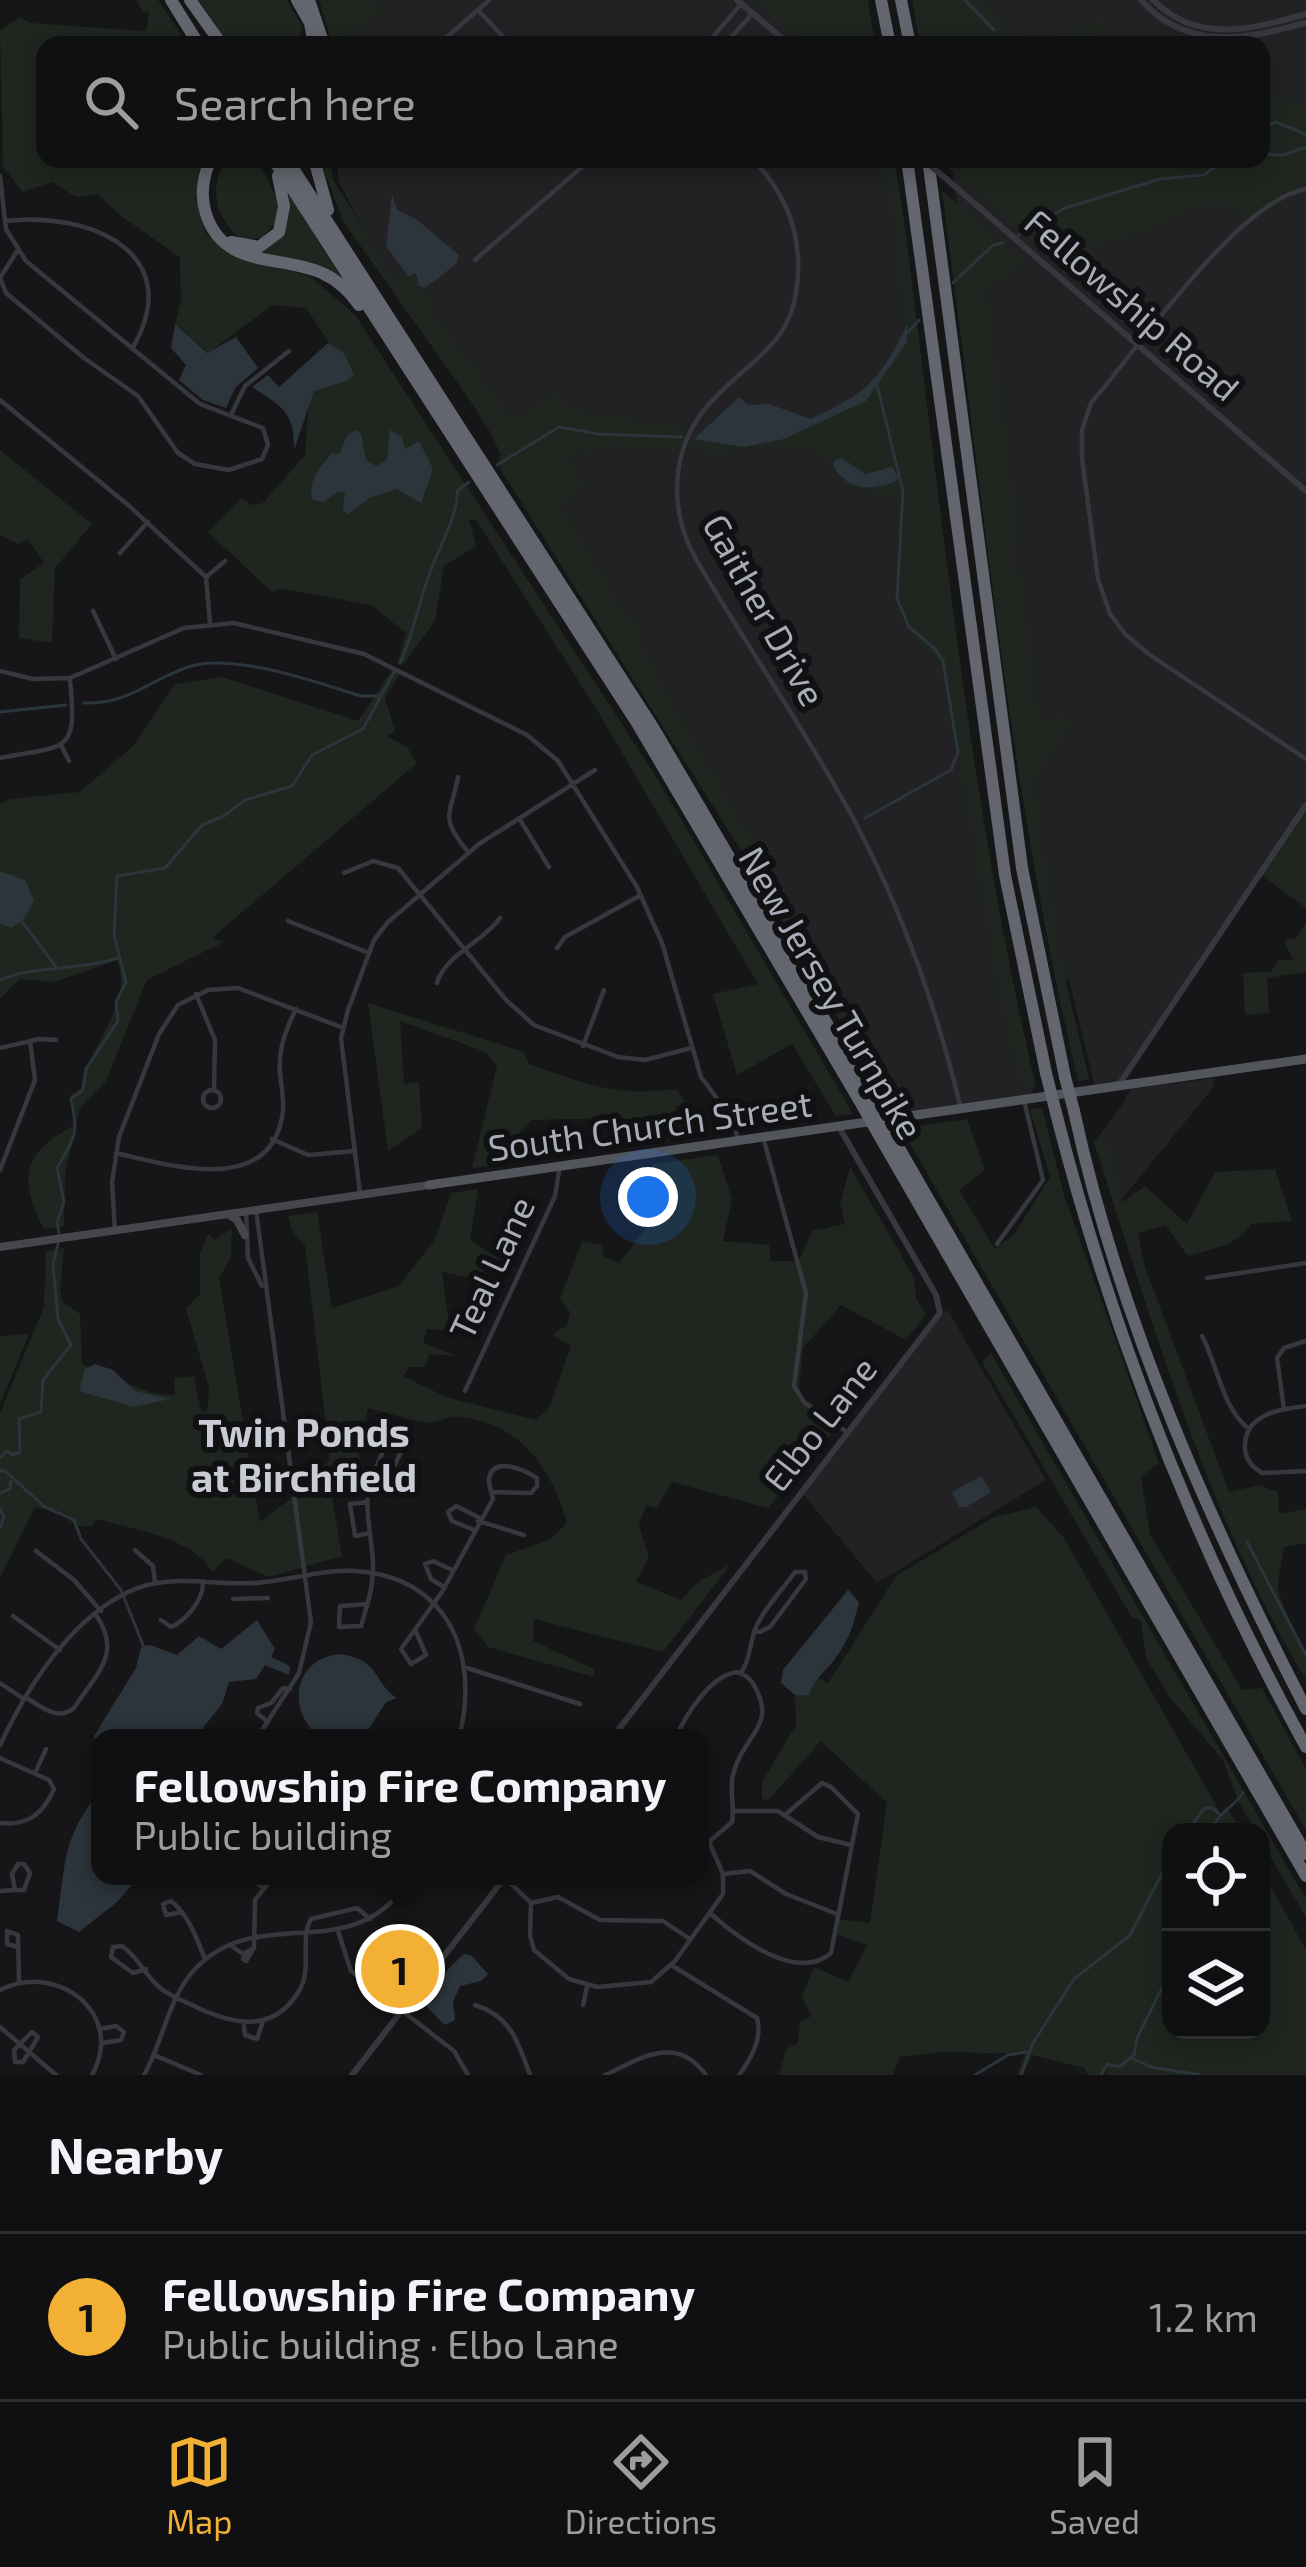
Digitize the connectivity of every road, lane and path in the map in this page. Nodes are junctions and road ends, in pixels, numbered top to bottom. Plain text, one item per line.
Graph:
1 (170, 0) edge
2 (187, 0) edge
3 (489, 0) edge
4 (881, 0) edge
5 (901, 0) edge
6 (1142, 0) edge
7 (1153, 0) edge
8 (739, 2) edge
9 (305, 3) edge
10 (478, 10) junction
11 (753, 13) junction
12 (1306, 18) edge
13 (194, 36) edge
14 (212, 36) edge
15 (314, 36) edge
16 (448, 36) edge
17 (503, 36) edge
18 (713, 36) edge
19 (732, 36) edge
20 (780, 36) edge
21 (888, 36) edge
22 (908, 36) edge
23 (1197, 36) edge
24 (1249, 36) edge
25 (209, 168) edge
26 (212, 168) edge
27 (274, 168) edge
28 (277, 168) edge
29 (293, 168) edge
30 (316, 168) edge
31 (581, 168) edge
32 (759, 168) edge
33 (908, 168) edge
34 (926, 168) edge
35 (934, 168) edge
36 (0, 176) edge
37 (1306, 189) edge
38 (5, 221) junction
39 (17, 251) junction
40 (476, 260) dead end
41 (1139, 347) junction
42 (132, 349) junction
43 (290, 351) dead end
44 (438, 390) junction
45 (0, 400) edge
46 (231, 415) junction
47 (447, 431) junction
48 (1306, 491) edge
49 (148, 522) junction
50 (120, 553) dead end
51 (225, 561) dead end
52 (206, 577) junction
53 (93, 611) dead end
54 (210, 623) junction
55 (116, 659) junction
56 (0, 671) edge
57 (70, 678) junction
58 (61, 746) junction
59 (0, 758) edge
60 (1306, 759) edge
61 (70, 761) dead end
62 (595, 770) dead end
63 (458, 777) dead end
64 (573, 784) junction
65 (1306, 805) edge
66 (519, 818) junction
67 (469, 853) junction
68 (549, 867) dead end
69 (344, 873) dead end
70 (421, 894) junction
71 (641, 895) junction
72 (500, 918) dead end
73 (288, 921) dead end
74 (557, 948) dead end
75 (466, 950) junction
76 (369, 953) junction
77 (437, 982) dead end
78 (604, 990) dead end
79 (196, 994) junction
80 (296, 1009) junction
81 (343, 1027) junction
82 (56, 1040) dead end
83 (30, 1041) junction
84 (583, 1046) junction
85 (0, 1048) edge
86 (691, 1048) junction
87 (1306, 1059) edge
88 (1118, 1086) junction
89 (214, 1090) dead end
90 (1024, 1100) junction
91 (961, 1109) junction
92 (839, 1127) junction
93 (886, 1136) junction
94 (764, 1137) junction
95 (272, 1139) junction
96 (739, 1141) junction
97 (355, 1151) junction
98 (116, 1153) junction
99 (560, 1166) junction
100 (0, 1170) edge
101 (429, 1185) joint
102 (360, 1195) junction
103 (251, 1211) junction
104 (226, 1214) junction
105 (115, 1231) junction
106 (245, 1235) junction
107 (997, 1244) dead end
108 (0, 1246) edge
109 (1306, 1263) edge
110 (1207, 1278) dead end
111 (265, 1291) junction
112 (1202, 1336) dead end
113 (1306, 1341) edge
114 (465, 1391) dead end
115 (1306, 1406) edge
116 (1284, 1409) junction
117 (1249, 1429) junction
118 (847, 1432) junction
119 (375, 1470) junction
120 (1306, 1472) edge
121 (494, 1492) junction
122 (367, 1502) junction
123 (479, 1520) junction
124 (474, 1530) junction
125 (370, 1533) junction
126 (524, 1535) dead end
127 (135, 1550) dead end
128 (36, 1551) dead end
129 (452, 1570) junction
130 (373, 1574) junction
131 (307, 1576) junction
132 (202, 1581) junction
133 (155, 1582) junction
134 (243, 1583) junction
135 (444, 1587) junction
136 (243, 1598) junction
137 (268, 1598) dead end
138 (233, 1599) dead end
139 (367, 1604) junction
140 (433, 1605) junction
141 (98, 1613) junction
142 (13, 1616) dead end
143 (161, 1620) dead end
144 (754, 1631) junction
145 (416, 1632) junction
146 (60, 1650) junction
147 (466, 1668) junction
148 (741, 1673) junction
149 (0, 1683) edge
150 (290, 1690) junction
151 (25, 1698) junction
152 (580, 1704) dead end
153 (1306, 1709) edge
154 (268, 1722) junction
155 (263, 1729) edge
156 (461, 1729) edge
157 (619, 1729) edge
158 (682, 1729) edge
159 (0, 1745) edge
160 (1306, 1747) edge
161 (46, 1749) dead end
162 (0, 1758) edge
163 (34, 1773) junction
164 (734, 1811) junction
165 (785, 1815) junction
166 (0, 1823) edge
167 (710, 1840) joint
168 (853, 1845) junction
169 (1306, 1854) edge
170 (723, 1874) junction
171 (1306, 1876) edge
172 (259, 1885) edge
173 (405, 1885) edge
174 (499, 1885) edge
175 (513, 1885) edge
176 (262, 1887) joint
177 (15, 1890) dead end
178 (0, 1891) edge
179 (531, 1904) junction
180 (182, 1912) dead end
181 (711, 1914) junction
182 (839, 1914) junction
183 (370, 1918) junction
184 (338, 1930) junction
185 (305, 1934) junction
186 (254, 1937) junction
187 (691, 1940) junction
188 (229, 1945) junction
189 (19, 1947) dead end
190 (206, 1959) junction
191 (671, 1965) junction
192 (146, 1969) junction
193 (19, 1981) junction
194 (587, 1987) junction
195 (0, 1990) edge
196 (176, 1997) junction
197 (476, 2005) dead end
198 (583, 2005) dead end
199 (401, 2011) junction
200 (263, 2021) junction
201 (243, 2024) junction
202 (0, 2027) edge
203 (100, 2029) junction
204 (19, 2042) junction
205 (102, 2043) junction
206 (32, 2052) junction
207 (154, 2055) junction
208 (56, 2075) edge
209 (92, 2075) edge
210 (144, 2075) edge
211 (201, 2075) edge
212 (352, 2075) edge
213 (468, 2075) edge
214 (530, 2075) edge
215 (605, 2075) edge
216 (706, 2075) edge
217 (739, 2075) edge

1 - 13 highway
2 - 14 highway
3 - 10 street
4 - 21 highway
5 - 22 highway
6 - 23 street
7 - 12 street
8 - 11 street
8 - 18 street
9 - 15 highway
10 - 16 street
10 - 17 street
11 - 19 street
11 - 20 street
12 - 24 street
25 - 47 highway
26 - 27 highway
28 - 47 highway, New Jersey Turnpike
29 - 44 highway, New Jersey Turnpike
30 - 44 highway
31 - 40 street
32 - 91 street, Gaither Drive
33 - 160 highway, bridge
34 - 153 highway, bridge
35 - 41 street, Fellowship Road, bridge
36 - 38 street
37 - 41 street
38 - 39 street
38 - 42 street
39 - 42 street
39 - 46 street
41 - 48 street, Fellowship Road
41 - 60 street
42 - 46 street
43 - 46 street
44 - 93 highway, New Jersey Turnpike, bridge
45 - 49 street
47 - 93 highway, New Jersey Turnpike, bridge
49 - 50 street
49 - 52 street
51 - 52 street
52 - 54 street
53 - 55 street
54 - 55 street
54 - 64 street
55 - 57 street
56 - 57 street
57 - 58 street
58 - 59 street
58 - 61 street
62 - 64 street
63 - 67 street
64 - 66 street
64 - 71 street
65 - 88 street
66 - 67 street
66 - 68 street
67 - 70 street
69 - 70 street
70 - 75 street
70 - 76 street
71 - 74 street
71 - 86 street
72 - 75 street
73 - 76 street
75 - 77 street
75 - 84 street
76 - 81 street
78 - 84 street
79 - 80 street
79 - 89 street
79 - 98 street
80 - 81 street
80 - 95 street
81 - 97 street
82 - 83 street
83 - 85 street
83 - 100 street
84 - 86 street
86 - 96 street
87 - 88 main road, South Church Street
88 - 90 main road, South Church Street
90 - 91 main road, South Church Street
90 - 107 street
91 - 92 main road, South Church Street
92 - 94 main road, South Church Street
92 - 118 street, Elbo Lane
93 - 169 highway, New Jersey Turnpike
93 - 171 highway, New Jersey Turnpike
94 - 96 main road, South Church Street
94 - 118 street
95 - 97 street
95 - 98 street
96 - 99 main road, South Church Street
97 - 102 street
98 - 105 street
99 - 101 main road, South Church Street
99 - 114 street, Teal Lane
101 - 102 main road
102 - 103 main road
103 - 104 main road
103 - 106 street
103 - 111 street
104 - 105 main road
104 - 106 main road
105 - 108 main road
106 - 111 street
109 - 110 street
111 - 131 street
112 - 117 street
113 - 116 street
115 - 116 street
116 - 117 street
117 - 120 street
118 - 157 street, Elbo Lane
119 - 119 street
119 - 122 street
121 - 121 street
121 - 123 street
122 - 125 street
122 - 125 street
123 - 124 street
123 - 124 street
123 - 126 street
124 - 129 street
125 - 130 street
127 - 133 street
128 - 141 street
129 - 135 street
129 - 135 street
130 - 131 street
130 - 139 street
130 - 140 street
131 - 134 street
131 - 150 street
132 - 133 street
132 - 134 street
132 - 143 street
133 - 141 street
134 - 136 street
135 - 140 street
136 - 137 street
136 - 138 street
139 - 139 street
140 - 145 street
140 - 147 street
141 - 146 street
141 - 151 street
142 - 146 street
144 - 144 street
144 - 148 street
145 - 145 street
146 - 151 street
147 - 152 street
147 - 156 street
148 - 158 street
148 - 164 street
149 - 151 street
150 - 154 street
150 - 154 street
151 - 159 street
154 - 155 street
161 - 163 street
162 - 163 street
163 - 166 street
164 - 165 street
164 - 167 street
165 - 168 street
165 - 168 street
167 - 170 street
168 - 182 street
170 - 181 street
170 - 182 street
172 - 176 street
173 - 183 street
174 - 199 street
175 - 179 street
176 - 186 street
177 - 178 street
179 - 187 street
179 - 194 street
180 - 190 street
181 - 182 street
181 - 187 street
183 - 184 street
183 - 185 street
184 - 185 street
184 - 199 street
185 - 186 street
185 - 200 street
186 - 188 street
186 - 188 street
187 - 191 street
188 - 190 street
189 - 193 street
190 - 196 street
191 - 194 street
191 - 217 street
192 - 192 street
192 - 196 street
193 - 195 street
193 - 203 street
194 - 198 street
196 - 201 street
196 - 207 street
197 - 214 street
199 - 212 street
199 - 213 street
200 - 201 street
200 - 201 street
202 - 204 street
203 - 205 street
203 - 205 street
204 - 206 street
204 - 206 street
204 - 206 street
205 - 209 street
206 - 208 street
207 - 210 street
207 - 211 street
215 - 216 street

